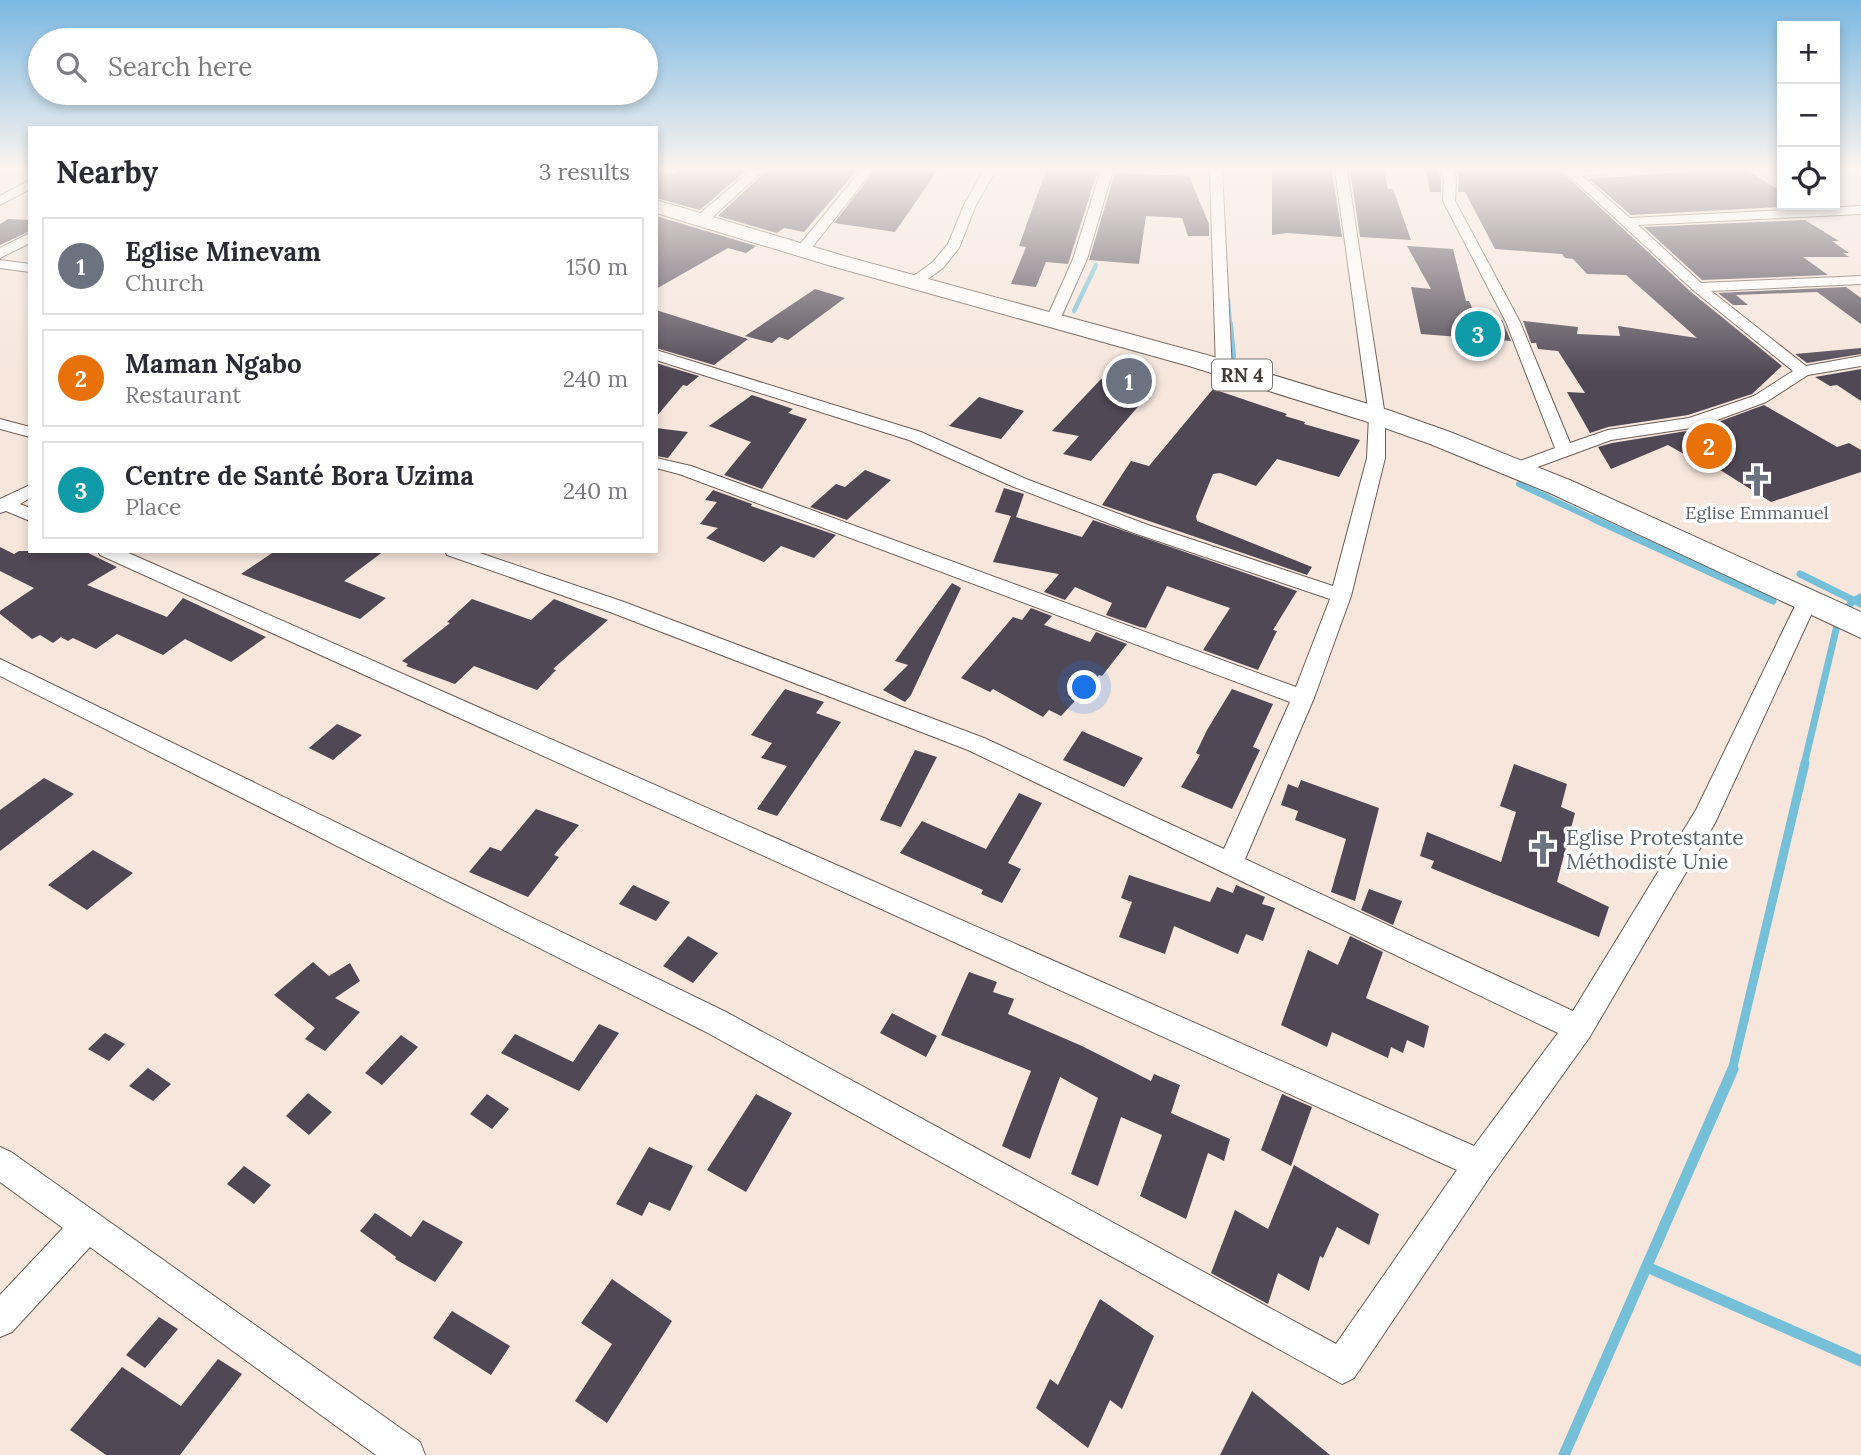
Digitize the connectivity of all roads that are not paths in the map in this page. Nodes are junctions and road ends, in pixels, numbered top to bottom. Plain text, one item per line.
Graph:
1 (28, 238) edge
2 (759, 238) edge
3 (813, 238) edge
4 (957, 238) edge
5 (1086, 238) edge
6 (1219, 238) edge
7 (1352, 238) edge
8 (1469, 238) edge
9 (1645, 238) edge
10 (802, 251) junction
11 (0, 254) edge
12 (0, 264) edge
13 (28, 268) edge
14 (1861, 280) edge
15 (913, 283) junction
16 (1698, 287) junction
17 (1052, 322) junction
18 (658, 356) edge
19 (1861, 361) edge
20 (1224, 370) junction
21 (1803, 371) junction
22 (1377, 416) junction
23 (0, 424) edge
24 (28, 431) edge
25 (1565, 451) junction
26 (658, 463) edge
27 (1518, 468) junction
28 (28, 491) edge
29 (3, 505) edge
30 (28, 514) edge
31 (111, 553) edge
32 (460, 553) edge
33 (1341, 596) junction
34 (1807, 601) junction
35 (1861, 626) edge
36 (0, 667) edge
37 (1303, 698) junction
38 (1230, 862) junction
39 (1579, 1028) junction
40 (0, 1163) edge
41 (1480, 1164) junction
42 (86, 1227) junction
43 (0, 1320) edge
44 (407, 1455) edge

1 - 11 street
2 - 10 main road, RN 4
3 - 10 street
4 - 15 street
5 - 17 street
6 - 20 street
7 - 22 street
8 - 25 street
9 - 16 street
10 - 15 main road, RN 4
12 - 13 street
14 - 16 street
15 - 17 main road, RN 4
16 - 21 street
17 - 20 main road, RN 4
18 - 33 street
19 - 21 street
20 - 22 main road, RN 4
21 - 25 street
22 - 27 main road, RN 4
22 - 33 street
23 - 24 street
25 - 27 street
26 - 37 street
27 - 34 main road, RN 4
28 - 29 street
29 - 30 street
31 - 41 street
32 - 38 street
33 - 37 street
34 - 35 main road, RN 4
34 - 39 street
36 - 41 street
37 - 38 street
38 - 39 street
39 - 41 street
40 - 42 street
42 - 43 street
42 - 44 street

